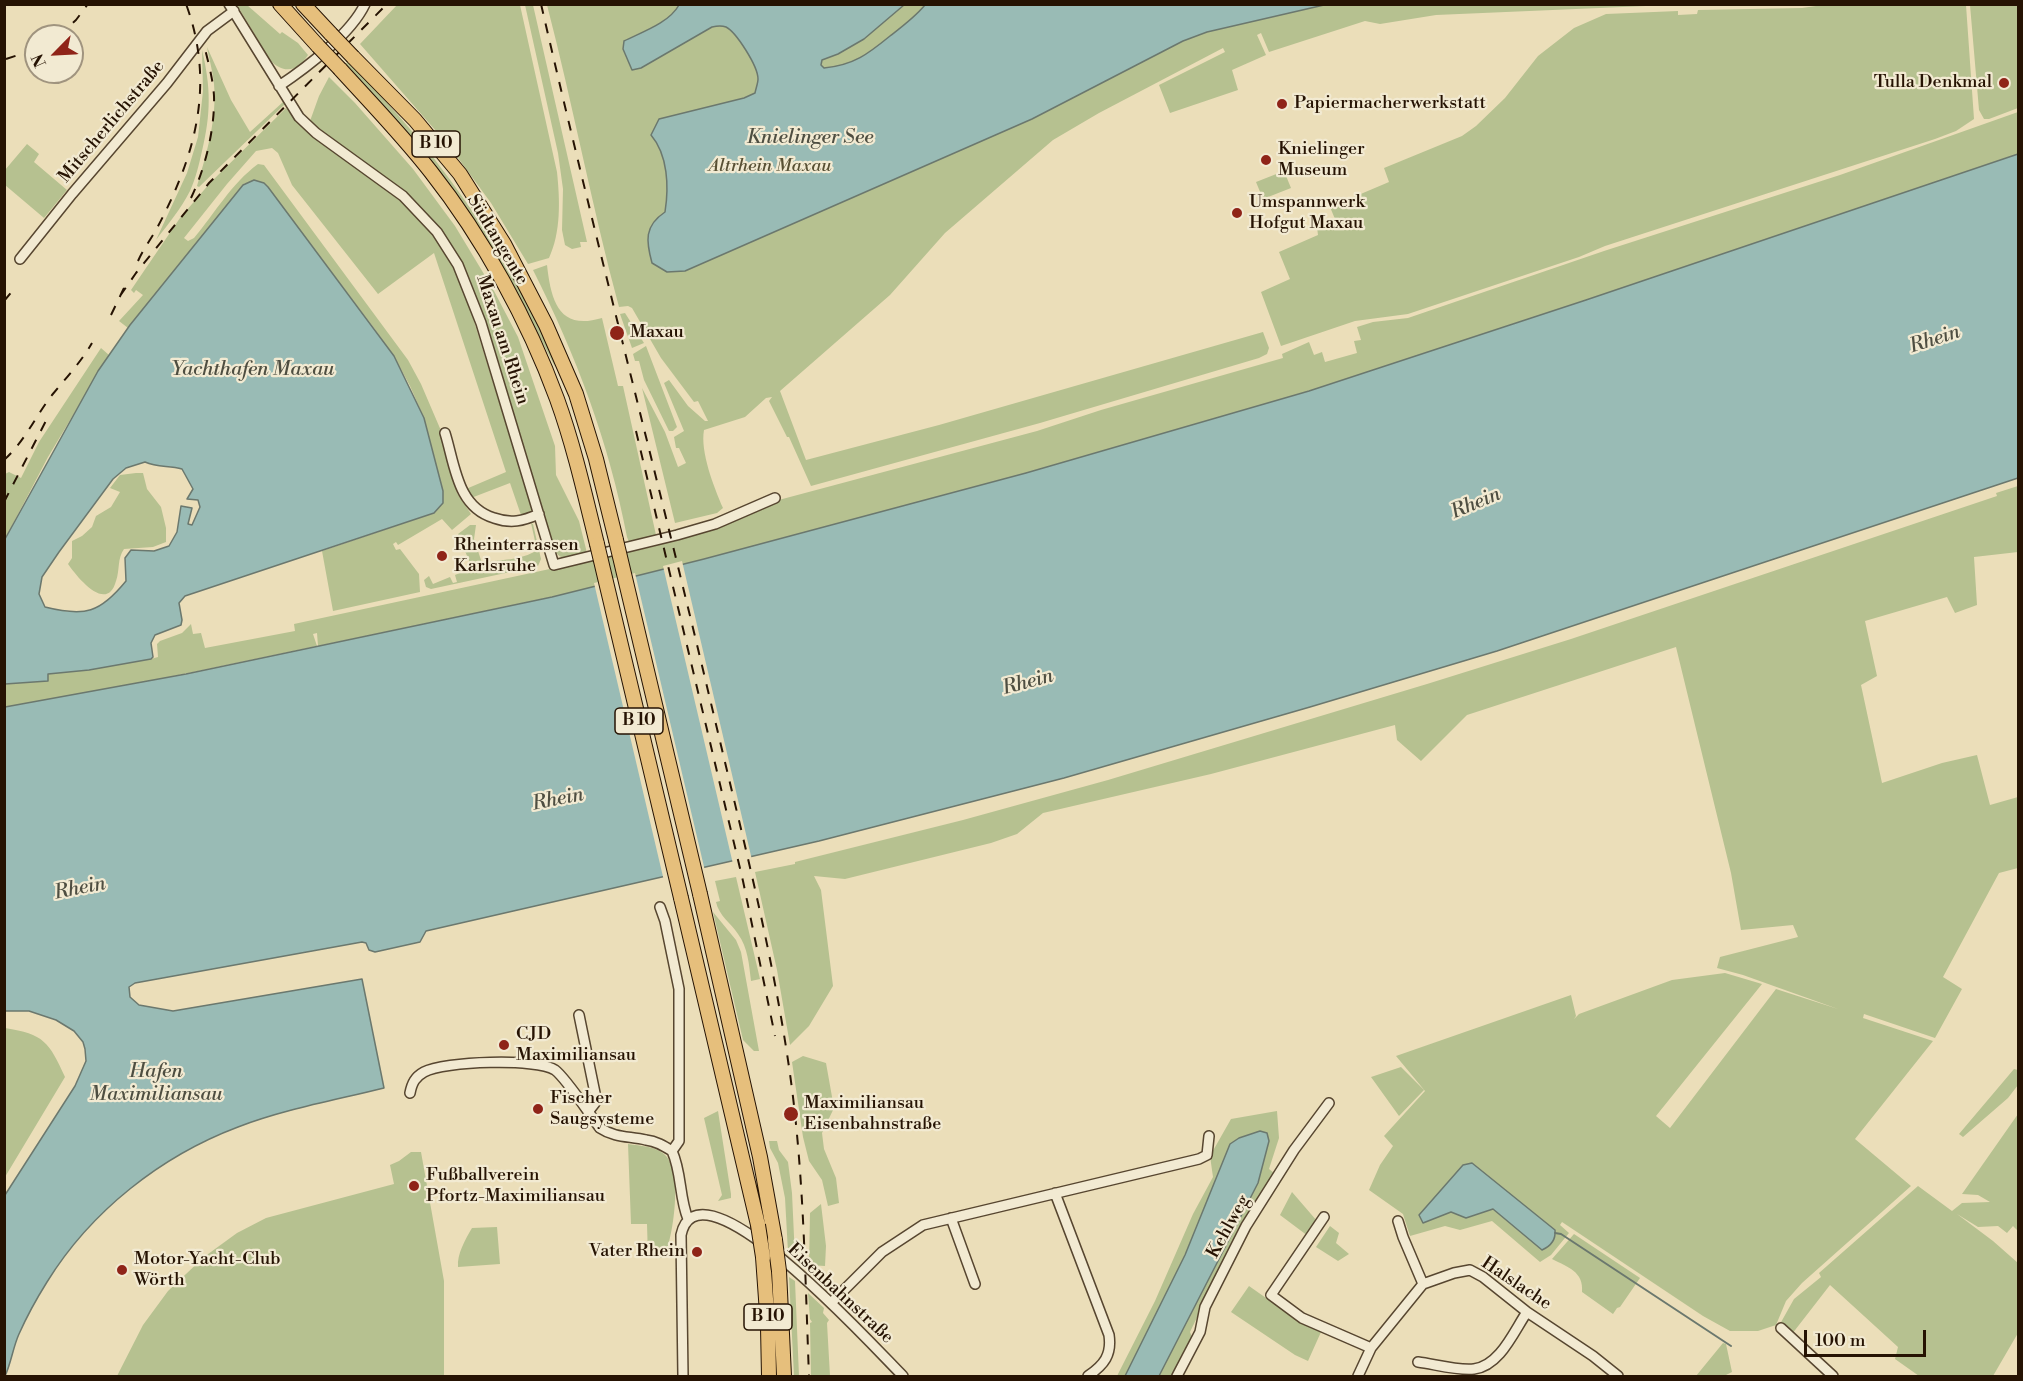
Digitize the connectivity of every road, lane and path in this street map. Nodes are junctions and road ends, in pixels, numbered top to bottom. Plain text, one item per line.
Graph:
1 (280, 4) edge
2 (303, 4) edge
3 (365, 4) edge
4 (232, 8) edge
5 (279, 86) junction
6 (20, 260) dead end
7 (445, 434) dead end
8 (775, 498) dead end
9 (539, 514) junction
10 (660, 907) dead end
11 (579, 1015) dead end
12 (410, 1093) dead end
13 (1329, 1103) dead end
14 (588, 1112) junction
15 (1209, 1136) dead end
16 (672, 1151) junction
17 (1054, 1193) junction
18 (1324, 1217) dead end
19 (951, 1218) junction
20 (688, 1219) junction
21 (1398, 1221) dead end
22 (975, 1284) dead end
23 (1423, 1284) junction
24 (831, 1303) junction
25 (1527, 1312) junction
26 (1781, 1328) dead end
27 (1371, 1348) junction
28 (1418, 1362) dead end
29 (682, 1377) edge
30 (769, 1377) edge
31 (784, 1377) edge
32 (903, 1377) edge
33 (1088, 1377) edge
34 (1177, 1377) edge
35 (1358, 1377) edge
36 (1618, 1377) edge
37 (1833, 1377) edge

1 - 30 highway, Südtangente / B 10, bridge
2 - 31 highway, Südtangente / B 10, bridge
3 - 5 street
4 - 5 street, Maxau am Rhein
4 - 6 street, Mitscherlichstraße
5 - 9 street, Maxau am Rhein
7 - 9 street
8 - 9 street, Maxau am Rhein
10 - 16 street
11 - 14 street
12 - 14 street
13 - 34 street, Kehlweg
14 - 16 street
15 - 17 street
16 - 20 street
17 - 19 street
17 - 33 street
18 - 27 street
19 - 22 street
19 - 24 street
20 - 24 street, Eisenbahnstraße
20 - 29 street
21 - 23 street
23 - 25 street, Halslache
23 - 27 street
24 - 32 street, Eisenbahnstraße
25 - 28 street
25 - 36 street, Halslache
26 - 37 street
27 - 35 street

